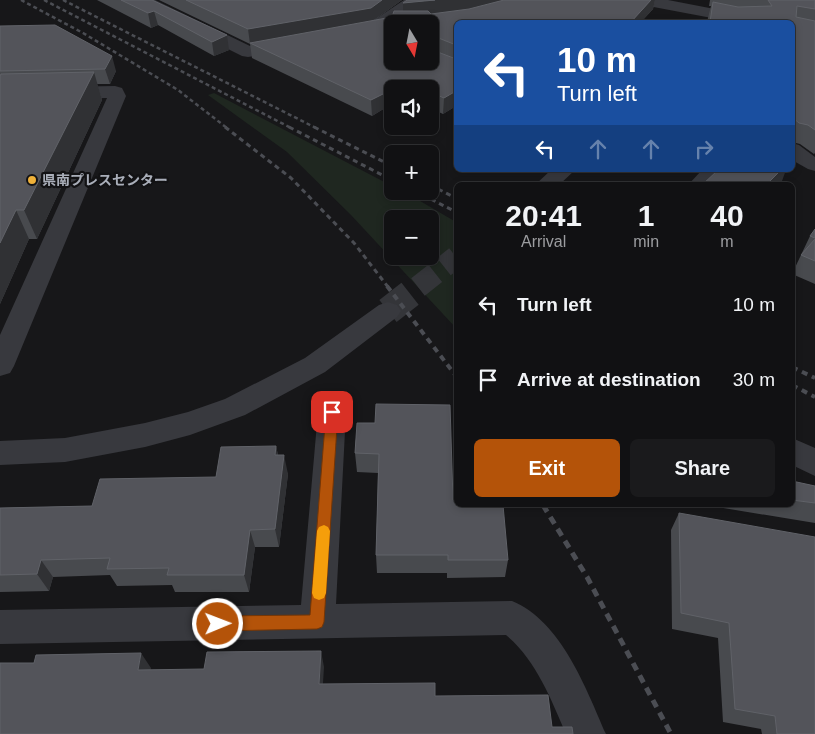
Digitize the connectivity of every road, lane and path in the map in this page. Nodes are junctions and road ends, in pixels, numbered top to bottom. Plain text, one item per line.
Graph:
1 (142, 0) edge
2 (415, 0) edge
3 (643, 0) edge
4 (682, 10) edge
5 (400, 15) edge
6 (744, 20) edge
7 (300, 43) edge
8 (0, 94) edge
9 (795, 152) edge
10 (815, 165) edge
11 (562, 172) edge
12 (712, 172) edge
13 (550, 182) edge
14 (702, 182) edge
15 (388, 311) tunnel mouth
16 (12, 313) edge
17 (0, 366) edge
18 (332, 412) dead end
19 (795, 452) edge
20 (0, 453) edge
21 (815, 463) edge
22 (317, 622) junction
23 (0, 627) edge
24 (586, 734) edge

1 - 7 street
2 - 5 street
3 - 4 street
4 - 6 street
8 - 16 street
9 - 10 street
11 - 13 street
12 - 14 street
15 - 20 street
16 - 17 street
18 - 22 street
19 - 21 street
22 - 23 street
22 - 24 street

